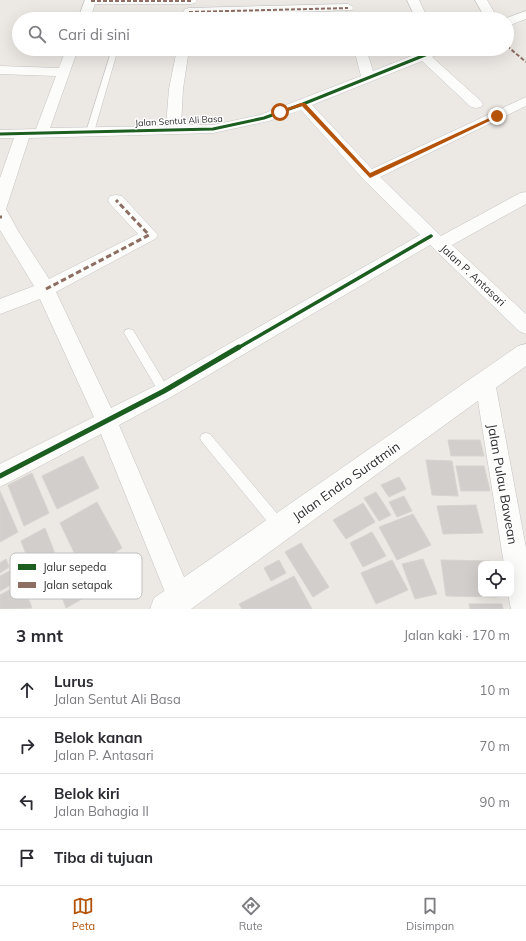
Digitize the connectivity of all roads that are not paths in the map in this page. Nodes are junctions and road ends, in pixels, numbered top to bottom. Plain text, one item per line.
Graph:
1 (413, 0) edge
2 (482, 0) edge
3 (91, 1) edge
4 (190, 8) edge
5 (349, 9) edge
6 (87, 12) edge
7 (419, 12) edge
8 (488, 12) edge
9 (526, 15) edge
10 (514, 19) edge
11 (69, 56) edge
12 (113, 56) edge
13 (182, 56) edge
14 (362, 56) edge
15 (422, 56) edge
16 (438, 56) edge
17 (0, 70) edge
18 (63, 72) junction
19 (368, 78) junction
20 (526, 101) edge
21 (303, 104) junction
22 (476, 104) dead end
23 (173, 130) junction
24 (90, 132) junction
25 (0, 134) edge
26 (23, 134) junction
27 (41, 134) junction
28 (370, 176) junction
29 (526, 197) edge
30 (116, 200) dead end
31 (0, 213) edge
32 (435, 240) junction
33 (46, 289) junction
34 (0, 307) edge
35 (526, 326) edge
36 (130, 333) dead end
37 (526, 353) edge
38 (485, 382) junction
39 (164, 391) junction
40 (107, 422) junction
41 (206, 438) dead end
42 (0, 476) edge
43 (280, 528) junction
44 (173, 604) edge
45 (524, 609) edge

1 - 7 street
2 - 8 street
3 - 4 street
3 - 6 street
4 - 5 street
9 - 10 street
11 - 18 street
12 - 24 lane
13 - 23 street
14 - 19 street
15 - 19 street, Jalan Sentut Ali Basa
16 - 22 street
17 - 18 street
18 - 27 street
19 - 21 street, Jalan Sentut Ali Basa
20 - 28 street
21 - 23 street, Jalan Sentut Ali Basa
21 - 28 street, Jalan P. Antasari
23 - 24 street, Jalan Sentut Ali Basa
24 - 27 street, Jalan Sentut Ali Basa
25 - 26 street, Jalan Sentut Ali Basa
26 - 27 street, Jalan Sentut Ali Basa
26 - 31 street
28 - 32 street, Jalan P. Antasari
29 - 32 street
30 - 33 street
31 - 33 street
32 - 35 street, Jalan P. Antasari
32 - 39 street
33 - 34 street
33 - 40 street
36 - 39 lane
37 - 38 main road, Jalan Endro Suratmin
38 - 43 main road, Jalan Endro Suratmin
38 - 45 street, Jalan Pulau Bawean
39 - 40 street
40 - 42 street
40 - 44 street
41 - 43 lane
43 - 44 main road, Jalan Endro Suratmin

